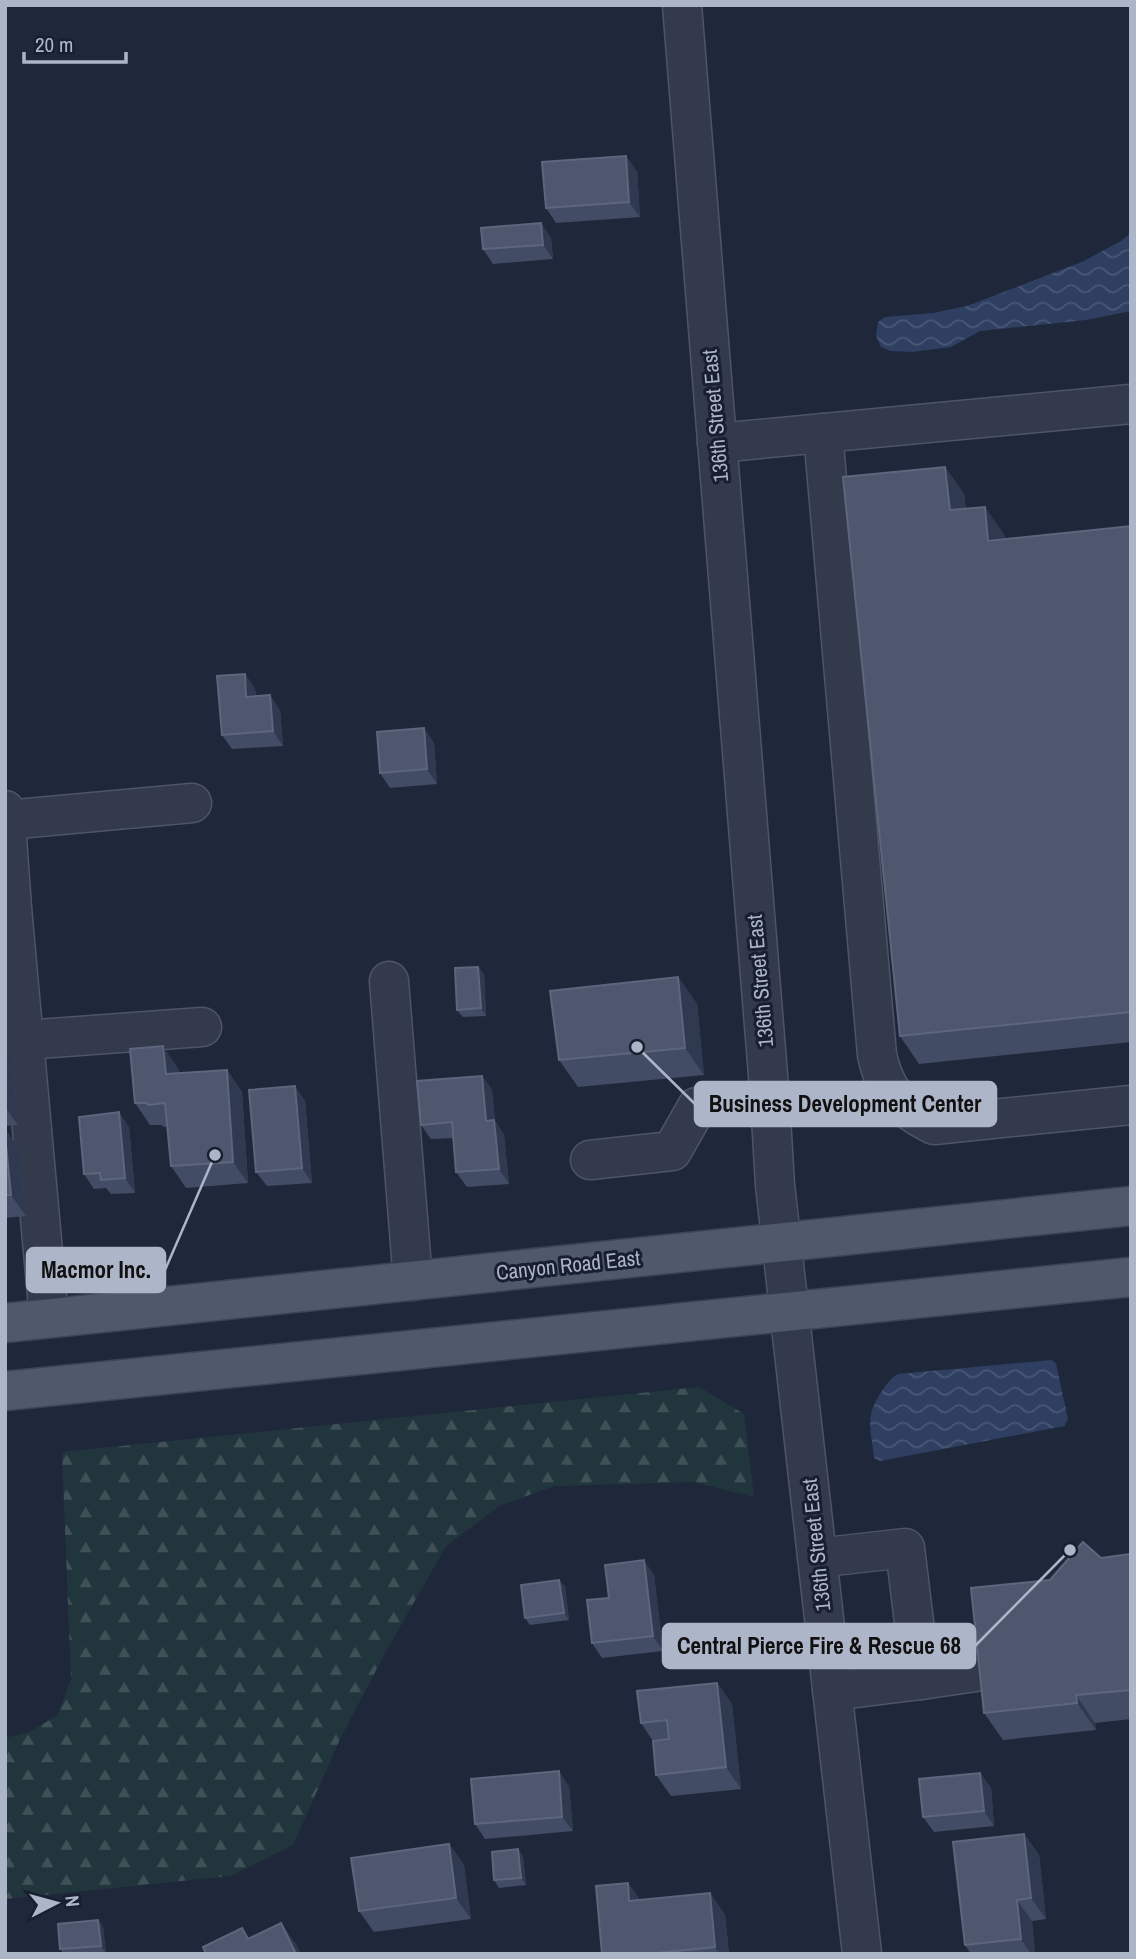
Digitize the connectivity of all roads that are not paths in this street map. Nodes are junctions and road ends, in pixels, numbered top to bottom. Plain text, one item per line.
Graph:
1 (682, 5) edge
2 (1131, 404) edge
3 (823, 433) junction
4 (717, 443) junction
5 (192, 803) dead end
6 (5, 810) edge
7 (6, 820) edge
8 (9, 909) edge
9 (389, 981) dead end
10 (202, 1027) dead end
11 (17, 1033) edge
12 (770, 1100) junction
13 (1131, 1105) edge
14 (590, 1160) dead end
15 (1131, 1206) edge
16 (781, 1242) junction
17 (1131, 1277) edge
18 (413, 1281) junction
19 (789, 1312) junction
20 (49, 1318) junction
21 (5, 1323) edge
22 (5, 1391) edge
23 (817, 1558) junction
24 (996, 1670) edge
25 (921, 1680) junction
26 (832, 1691) junction
27 (862, 1954) edge

1 - 4 street, 136th Street East
2 - 3 street
3 - 4 street
3 - 13 street
4 - 12 street, 136th Street East
5 - 7 street
6 - 7 street
7 - 8 street
8 - 11 street
9 - 18 street
10 - 11 street
11 - 20 street
12 - 14 street
12 - 16 street, 136th Street East
15 - 16 main road, Canyon Road East
16 - 18 main road, Canyon Road East
16 - 19 street, 136th Street East
17 - 19 main road
18 - 20 main road, Canyon Road East
19 - 22 main road
19 - 23 street, 136th Street East
20 - 21 main road, Canyon Road East
23 - 25 street
23 - 26 street, 136th Street East
24 - 25 street
25 - 26 street
26 - 27 street, 136th Street East

